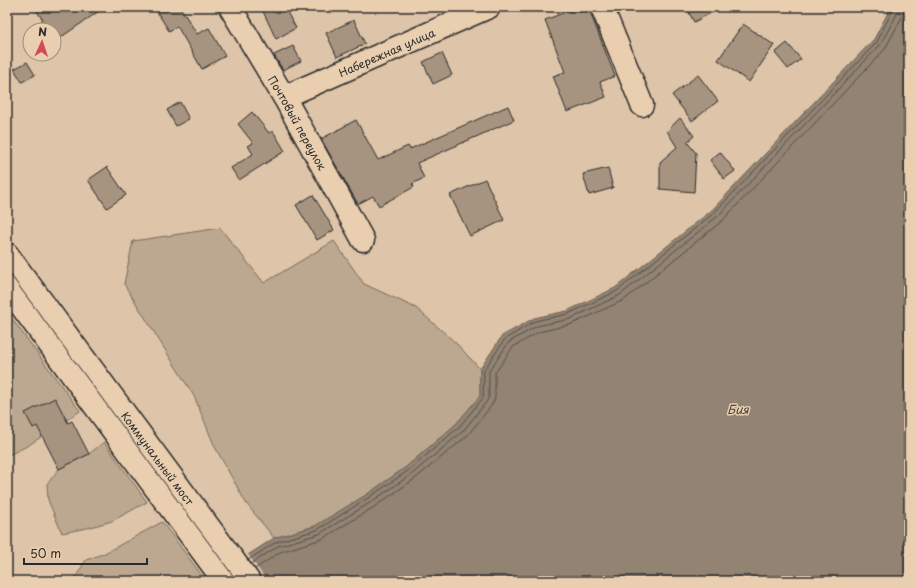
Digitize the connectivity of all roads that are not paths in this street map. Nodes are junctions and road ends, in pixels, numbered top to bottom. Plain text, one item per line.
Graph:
1 (230, 7) edge
2 (489, 7) edge
3 (602, 7) edge
4 (284, 97) junction
5 (642, 105) dead end
6 (363, 240) dead end
7 (7, 254) edge
8 (7, 287) edge
9 (60, 342) junction
10 (224, 581) edge
11 (249, 581) edge

1 - 4 main road, Почтовый переулок
2 - 4 main road, Набережная улица
3 - 5 main road
4 - 6 main road, Почтовый переулок
7 - 9 main road
8 - 9 main road
9 - 10 main road, Коммунальный мост
9 - 11 main road, Коммунальный мост

